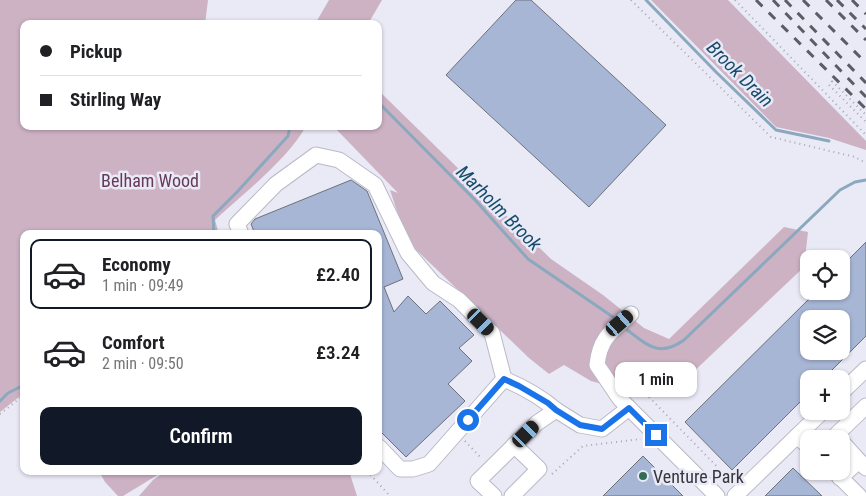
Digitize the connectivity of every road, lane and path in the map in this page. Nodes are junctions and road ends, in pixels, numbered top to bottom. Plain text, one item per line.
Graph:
1 (631, 0) edge
2 (735, 0) edge
3 (866, 115) edge
4 (866, 122) edge
5 (866, 135) edge
6 (864, 162) dead end
7 (239, 230) edge
8 (631, 314) dead end
9 (866, 369) edge
10 (504, 379) junction
11 (850, 384) edge
12 (649, 397) dead end
13 (20, 398) edge
14 (866, 406) edge
15 (629, 408) junction
16 (556, 410) junction
17 (0, 414) edge
18 (813, 420) edge
19 (841, 430) edge
20 (456, 433) junction
21 (656, 435) junction
22 (797, 436) junction
23 (800, 439) edge
24 (514, 445) junction
25 (382, 450) edge
26 (850, 450) edge
27 (863, 464) edge
28 (491, 468) junction
29 (850, 470) edge
30 (371, 475) edge
31 (548, 477) dead end
32 (842, 480) edge
33 (733, 489) edge
34 (390, 496) edge
35 (494, 496) edge
36 (512, 496) edge
37 (717, 496) edge
38 (859, 496) edge

1 - 6 path
2 - 5 path
3 - 4 path
7 - 10 street
8 - 15 street
9 - 11 street
10 - 16 street
10 - 20 street
12 - 33 path
13 - 17 path
14 - 19 street
15 - 16 street
15 - 21 street
16 - 24 street
18 - 22 street
20 - 25 street
20 - 28 path
21 - 31 path
21 - 37 street
22 - 23 street
22 - 33 street
24 - 28 street
24 - 36 street
26 - 27 street
27 - 29 street
28 - 35 street
30 - 34 path
32 - 38 street

